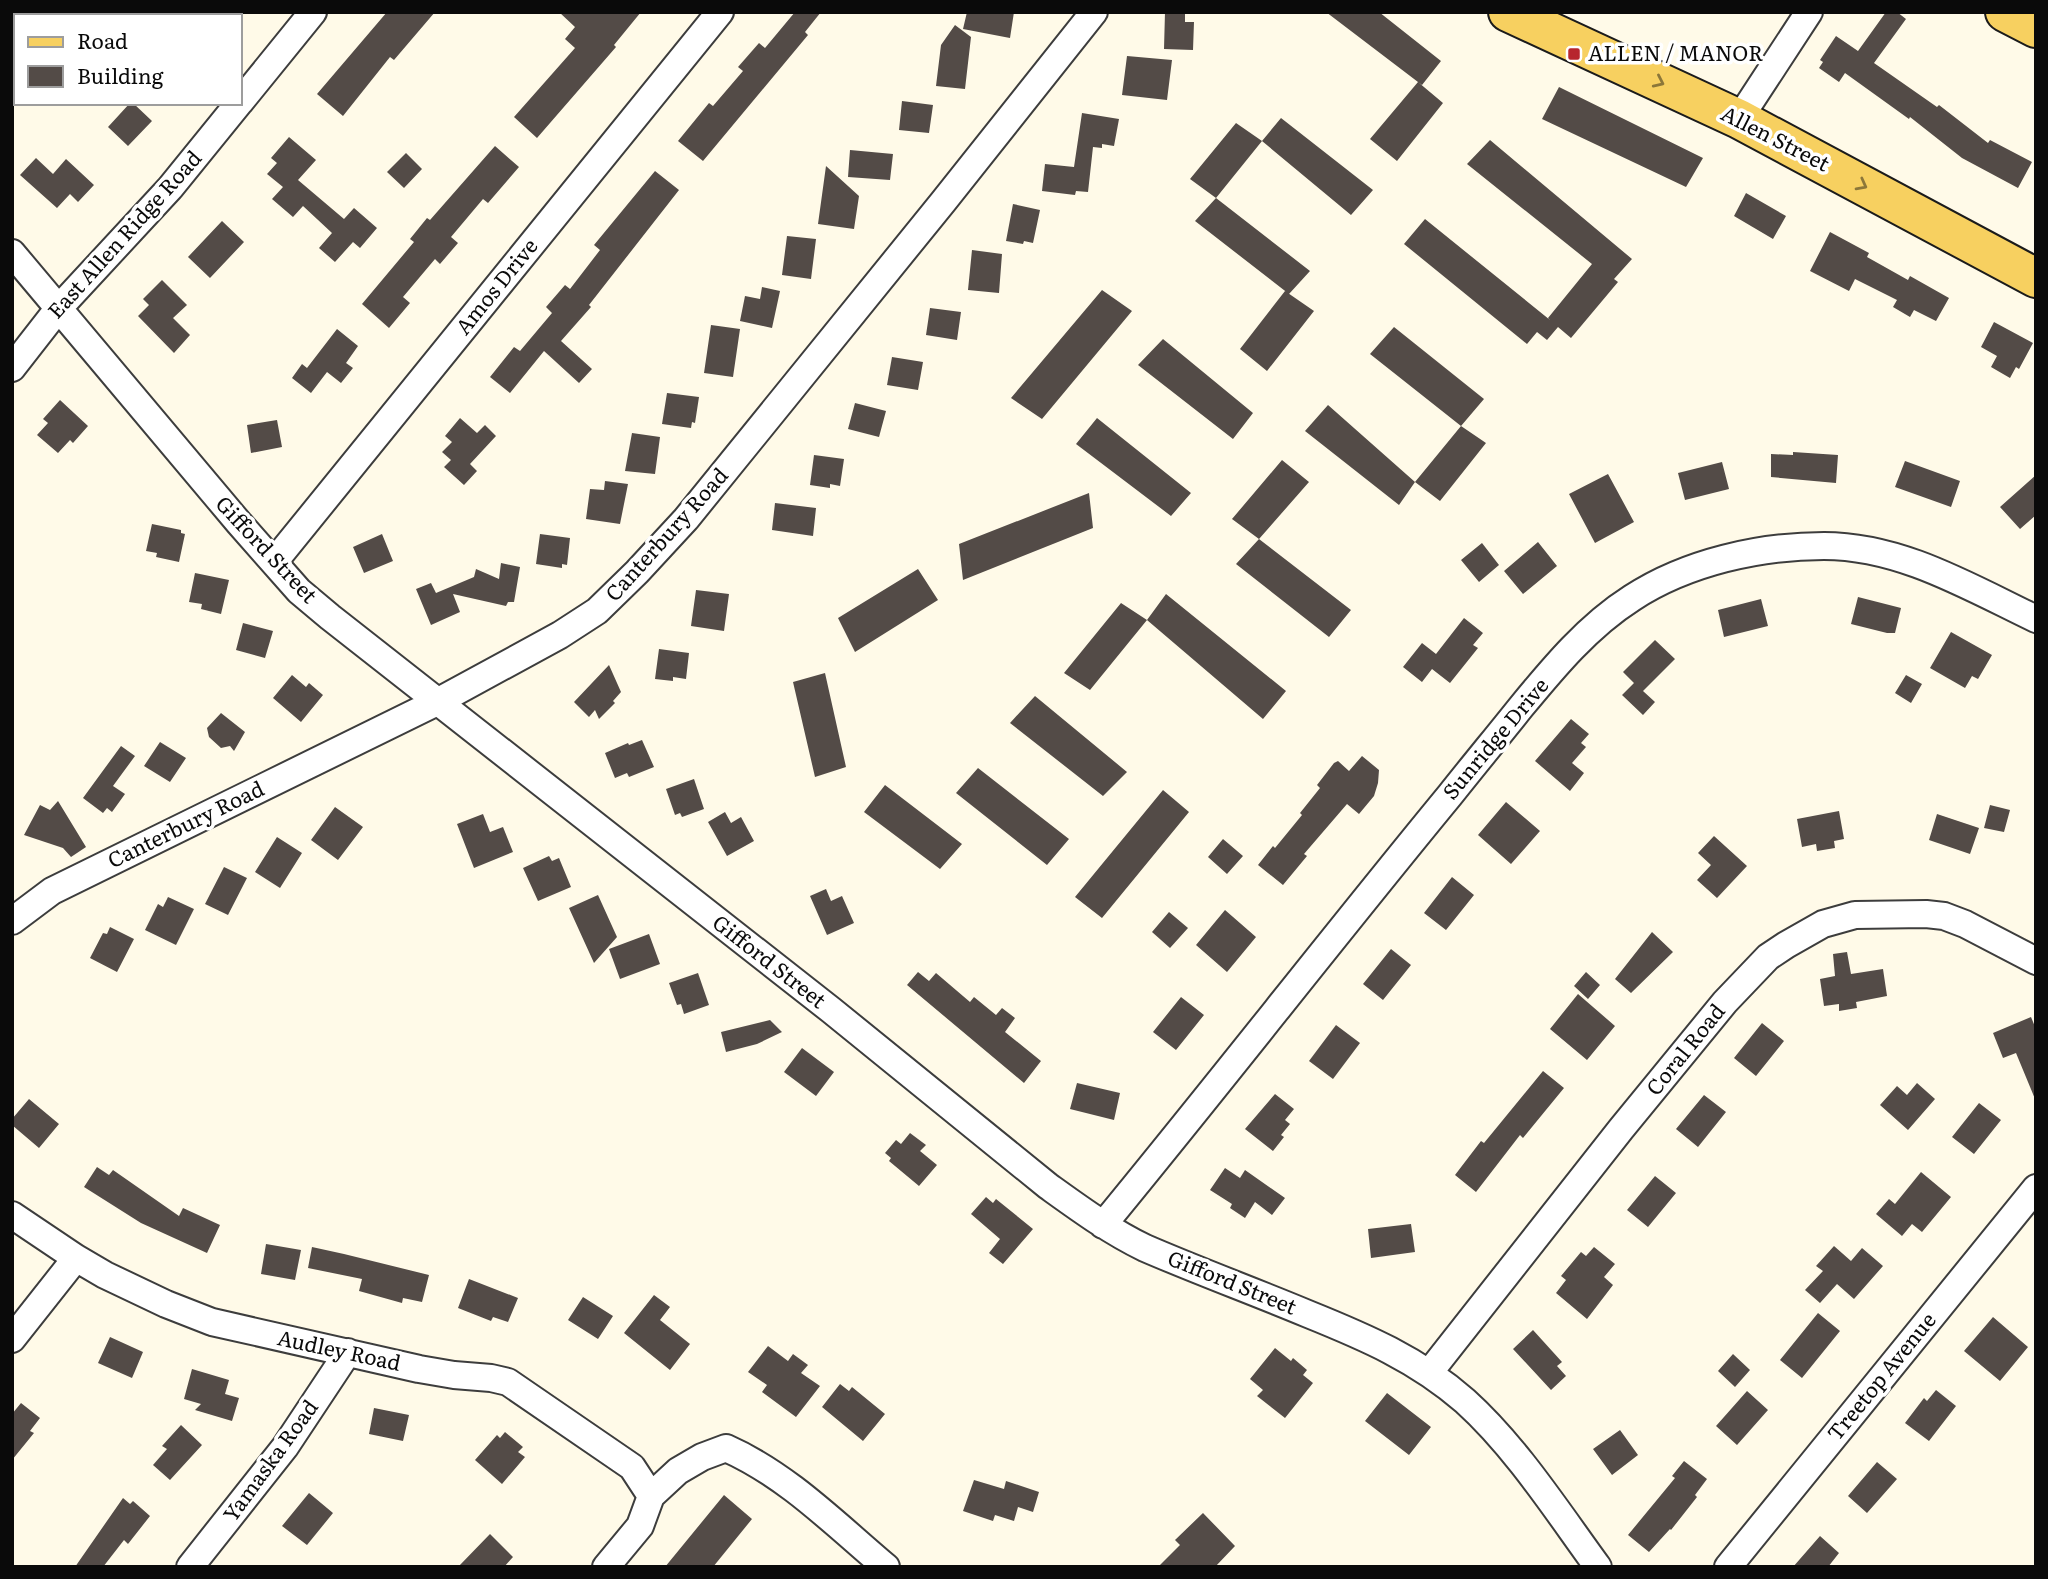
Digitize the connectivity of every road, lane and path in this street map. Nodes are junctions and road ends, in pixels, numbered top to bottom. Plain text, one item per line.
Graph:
1 (313, 12) edge
2 (720, 12) edge
3 (1094, 12) edge
4 (1508, 12) edge
5 (1809, 12) edge
6 (2005, 12) edge
7 (2036, 28) edge
8 (242, 99) edge
9 (237, 105) edge
10 (1739, 119) junction
11 (12, 253) edge
12 (2036, 278) edge
13 (58, 309) junction
14 (12, 368) edge
15 (274, 562) junction
16 (2036, 619) edge
17 (437, 702) junction
18 (12, 921) edge
19 (2036, 961) edge
20 (2036, 1188) edge
21 (12, 1215) edge
22 (1103, 1225) junction
23 (76, 1258) junction
24 (12, 1339) edge
25 (348, 1352) junction
26 (1429, 1373) junction
27 (651, 1496) junction
28 (190, 1567) edge
29 (606, 1567) edge
30 (886, 1567) edge
31 (1598, 1567) edge
32 (1728, 1567) edge

1 - 8 street, East Allen Ridge Road
2 - 15 street, Amos Drive
3 - 17 street, Canterbury Road
4 -> 10 main road, Allen Street
5 - 10 street
6 - 7 main road
9 - 13 street, East Allen Ridge Road
10 -> 12 main road, Allen Street
11 - 13 street, Gifford Street
13 - 14 street, East Allen Ridge Road
13 - 15 street, Gifford Street
15 - 17 street, Gifford Street
16 - 22 street, Sunridge Drive
17 - 18 street, Canterbury Road
17 - 22 street, Gifford Street
19 - 26 street, Coral Road
20 - 32 street, Treetop Avenue
21 - 23 street, Audley Road
22 - 26 street, Gifford Street
23 - 24 street
23 - 25 street, Audley Road
25 - 27 street, Audley Road
25 - 28 street, Yamaska Road
26 - 31 street, Gifford Street
27 - 29 street
27 - 30 street

